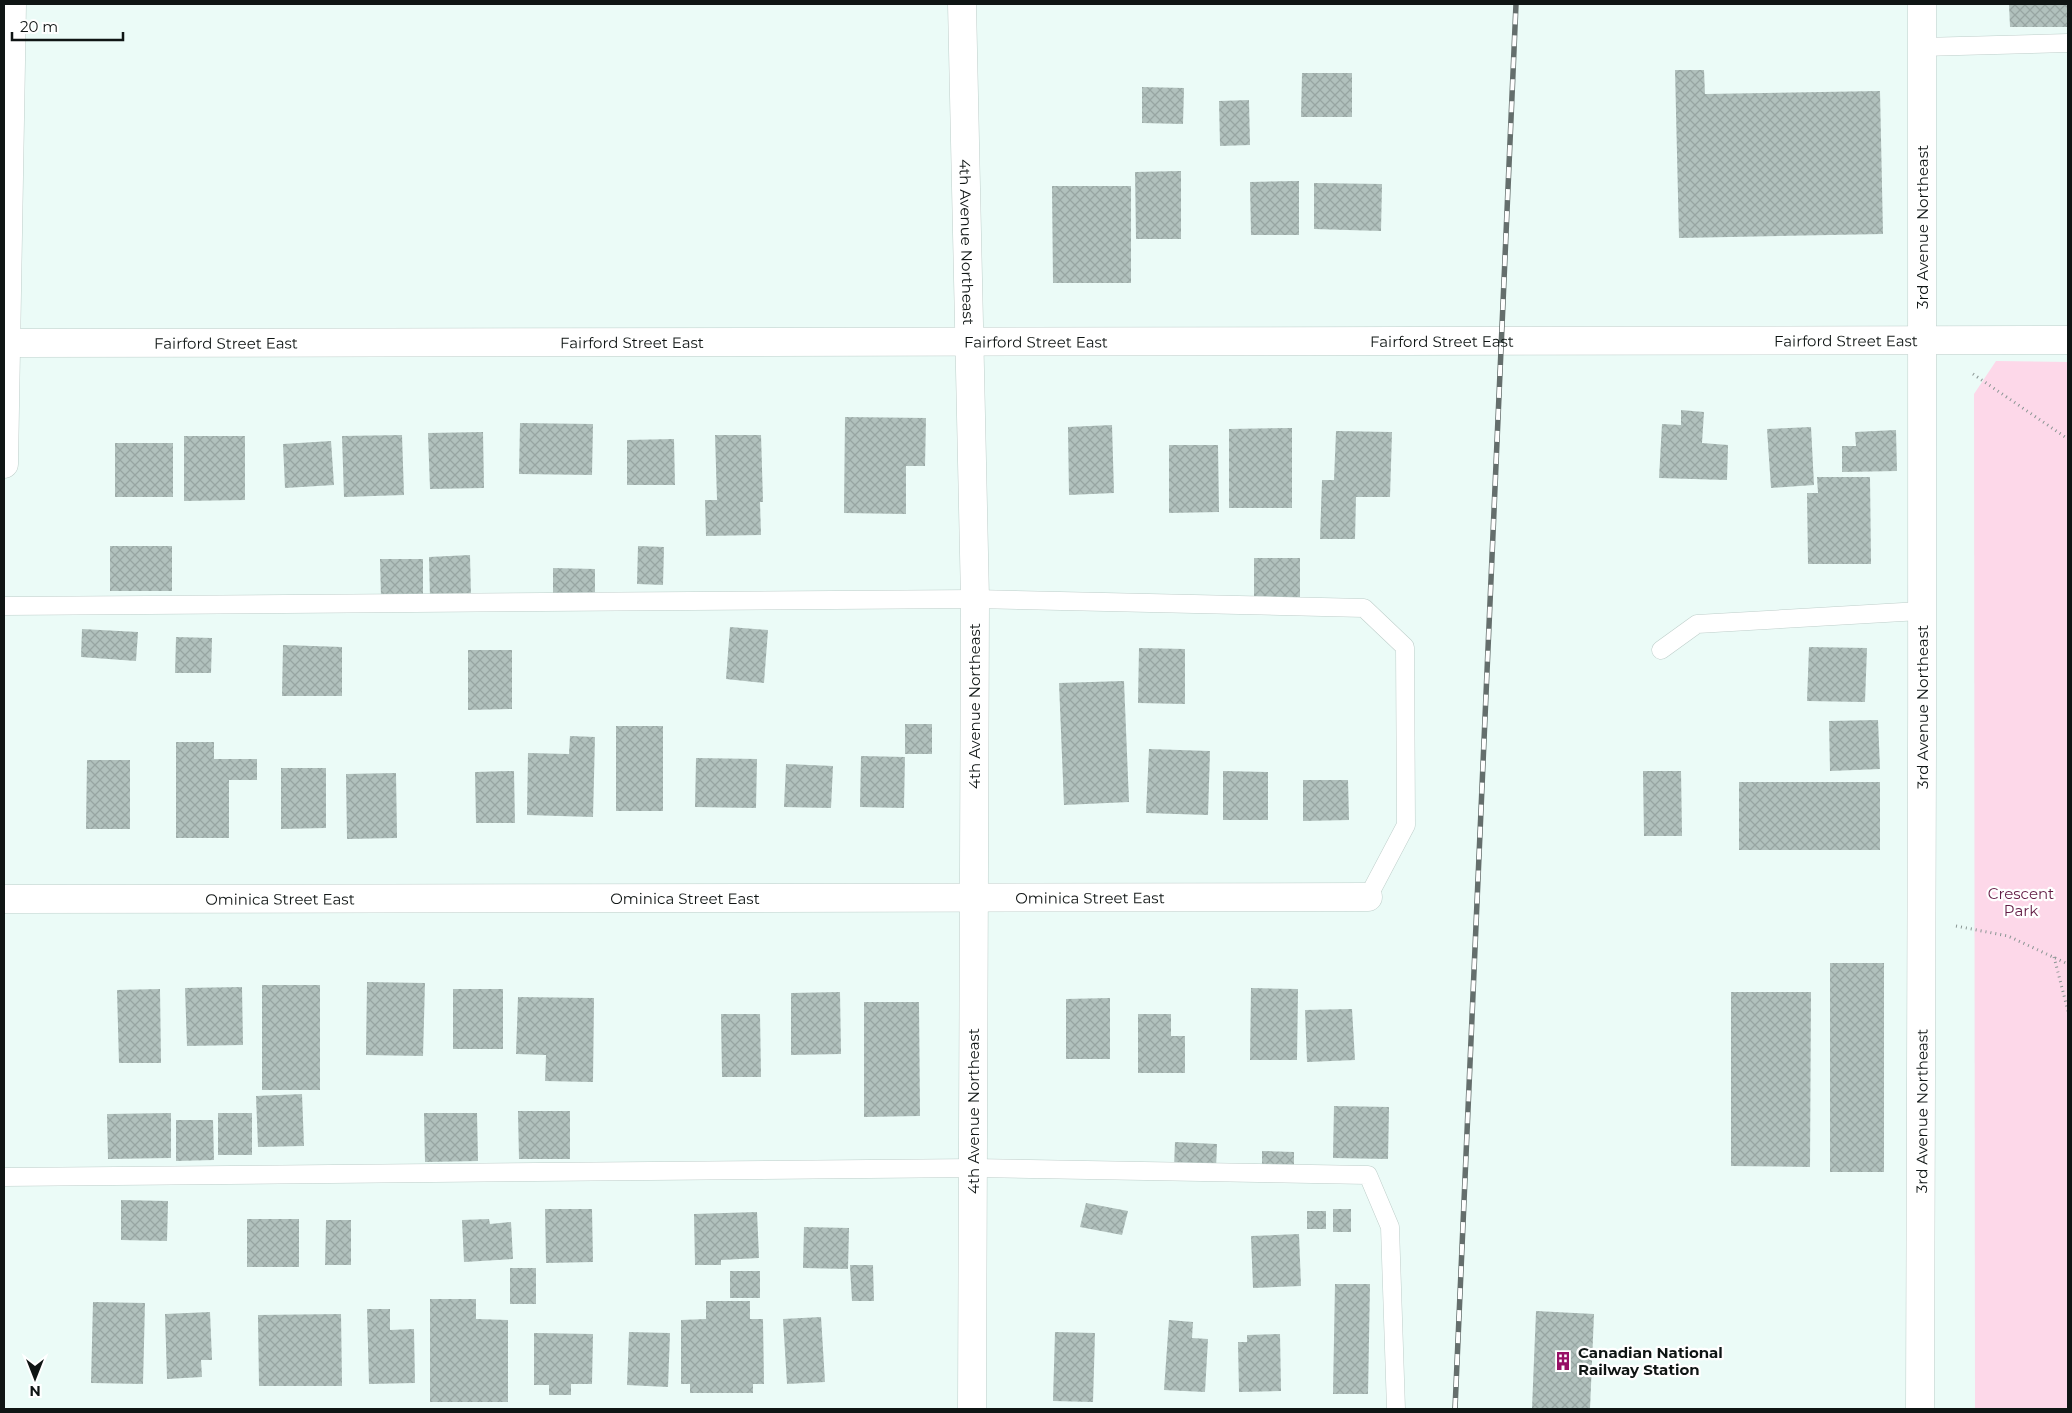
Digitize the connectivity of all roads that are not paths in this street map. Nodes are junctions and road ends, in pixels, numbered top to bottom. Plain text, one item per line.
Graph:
1 (962, 4) edge
2 (1922, 4) edge
3 (9, 19) edge
4 (2068, 43) edge
5 (1922, 47) junction
6 (1923, 340) junction
7 (2068, 340) edge
8 (970, 342) junction
9 (5, 344) edge
10 (4, 464) edge
11 (974, 599) junction
12 (4, 606) edge
13 (1920, 611) junction
14 (1661, 650) dead end
15 (1368, 897) joint
16 (972, 898) junction
17 (4, 899) edge
18 (974, 1168) junction
19 (4, 1176) edge
20 (972, 1409) edge
21 (1396, 1409) edge
22 (1920, 1409) edge

1 - 8 street, 4th Avenue Northeast
2 - 5 street, 3rd Avenue Northeast
3 - 9 street
4 - 5 lane
5 - 6 street, 3rd Avenue Northeast
6 - 7 street, Fairford Street East
6 - 8 street, Fairford Street East
6 - 13 street, 3rd Avenue Northeast
8 - 9 street, Fairford Street East
8 - 11 street, 4th Avenue Northeast
9 - 10 street
11 - 12 lane
11 - 15 lane
11 - 16 street, 4th Avenue Northeast
13 - 14 lane
13 - 22 street, 3rd Avenue Northeast
15 - 16 street, Ominica Street East
16 - 17 street, Ominica Street East
16 - 18 street, 4th Avenue Northeast
18 - 19 lane
18 - 20 street, 4th Avenue Northeast
18 - 21 lane

